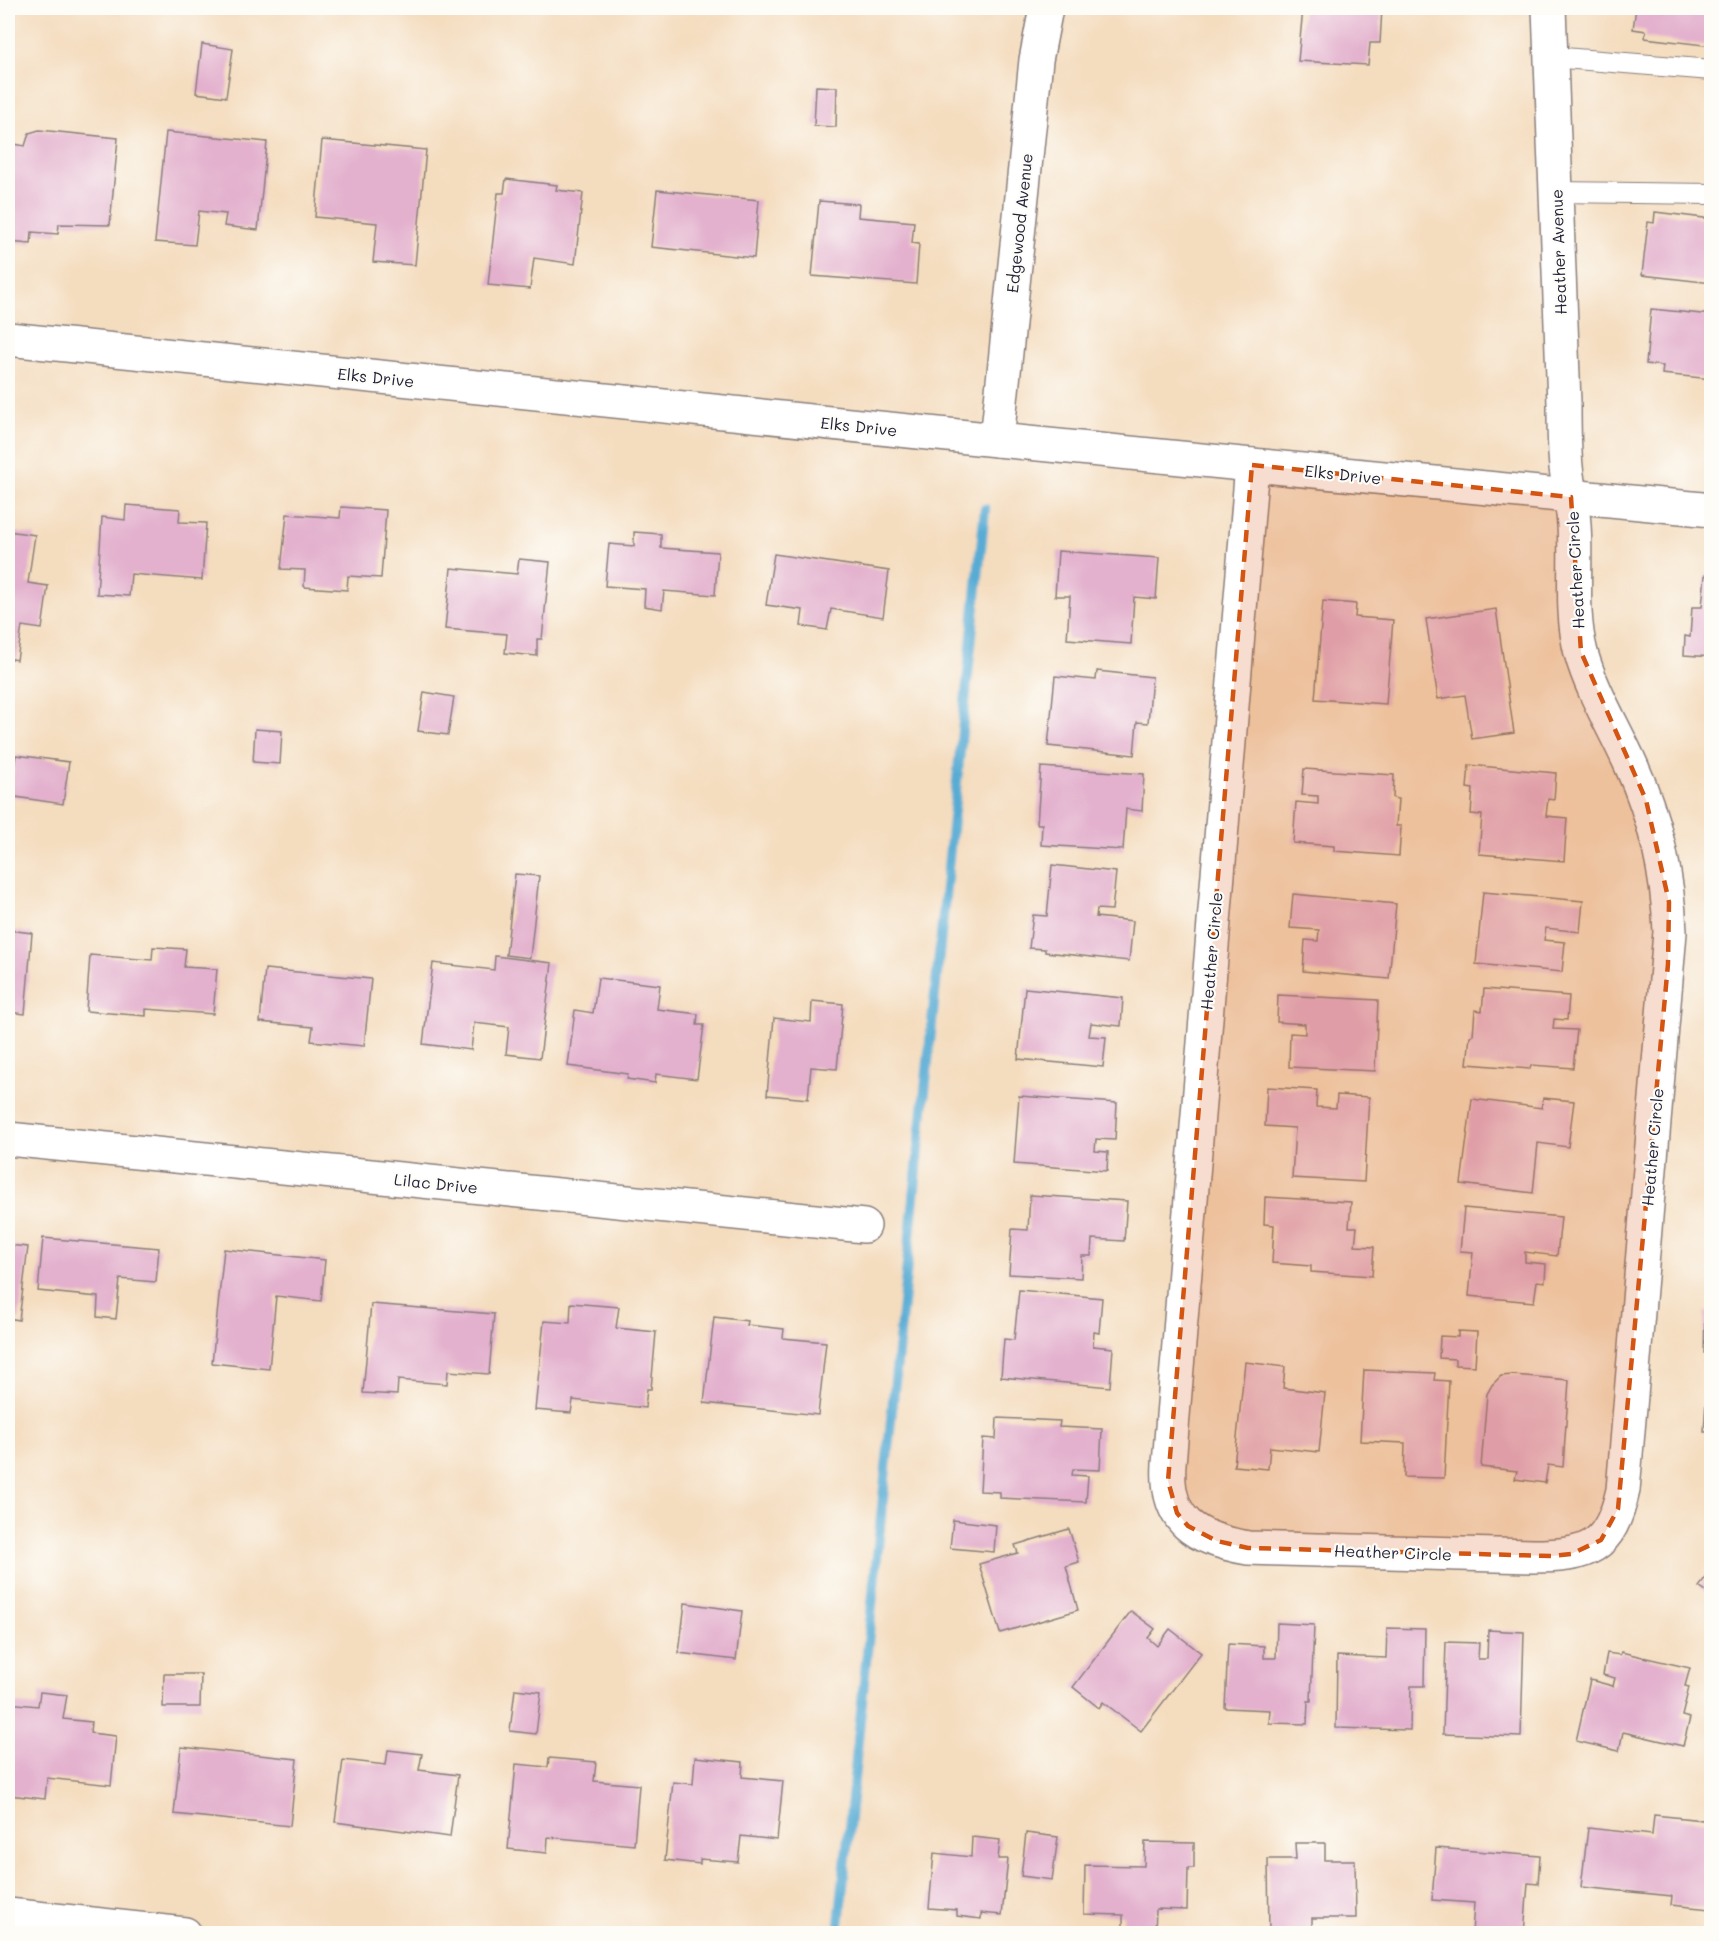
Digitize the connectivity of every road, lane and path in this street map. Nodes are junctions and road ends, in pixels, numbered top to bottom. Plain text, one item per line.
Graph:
1 (1046, 8) edge
2 (1549, 8) edge
3 (1551, 57) junction
4 (1712, 70) edge
5 (1556, 192) junction
6 (1712, 195) edge
7 (8, 339) edge
8 (997, 440) junction
9 (1252, 465) junction
10 (1571, 497) junction
11 (1712, 510) edge
12 (8, 1139) edge
13 (864, 1226) dead end
14 (8, 1915) edge
15 (185, 1934) edge

1 - 8 street, Edgewood Avenue
2 - 3 street, Heather Avenue
3 - 4 lane
3 - 5 street, Heather Avenue
5 - 6 lane
5 - 10 street, Heather Avenue
7 - 8 street, Elks Drive
8 - 9 street, Elks Drive
9 - 10 street, Elks Drive
9 - 10 street, Heather Circle
10 - 11 street, Elks Drive
12 - 13 street, Lilac Drive
14 - 15 street

